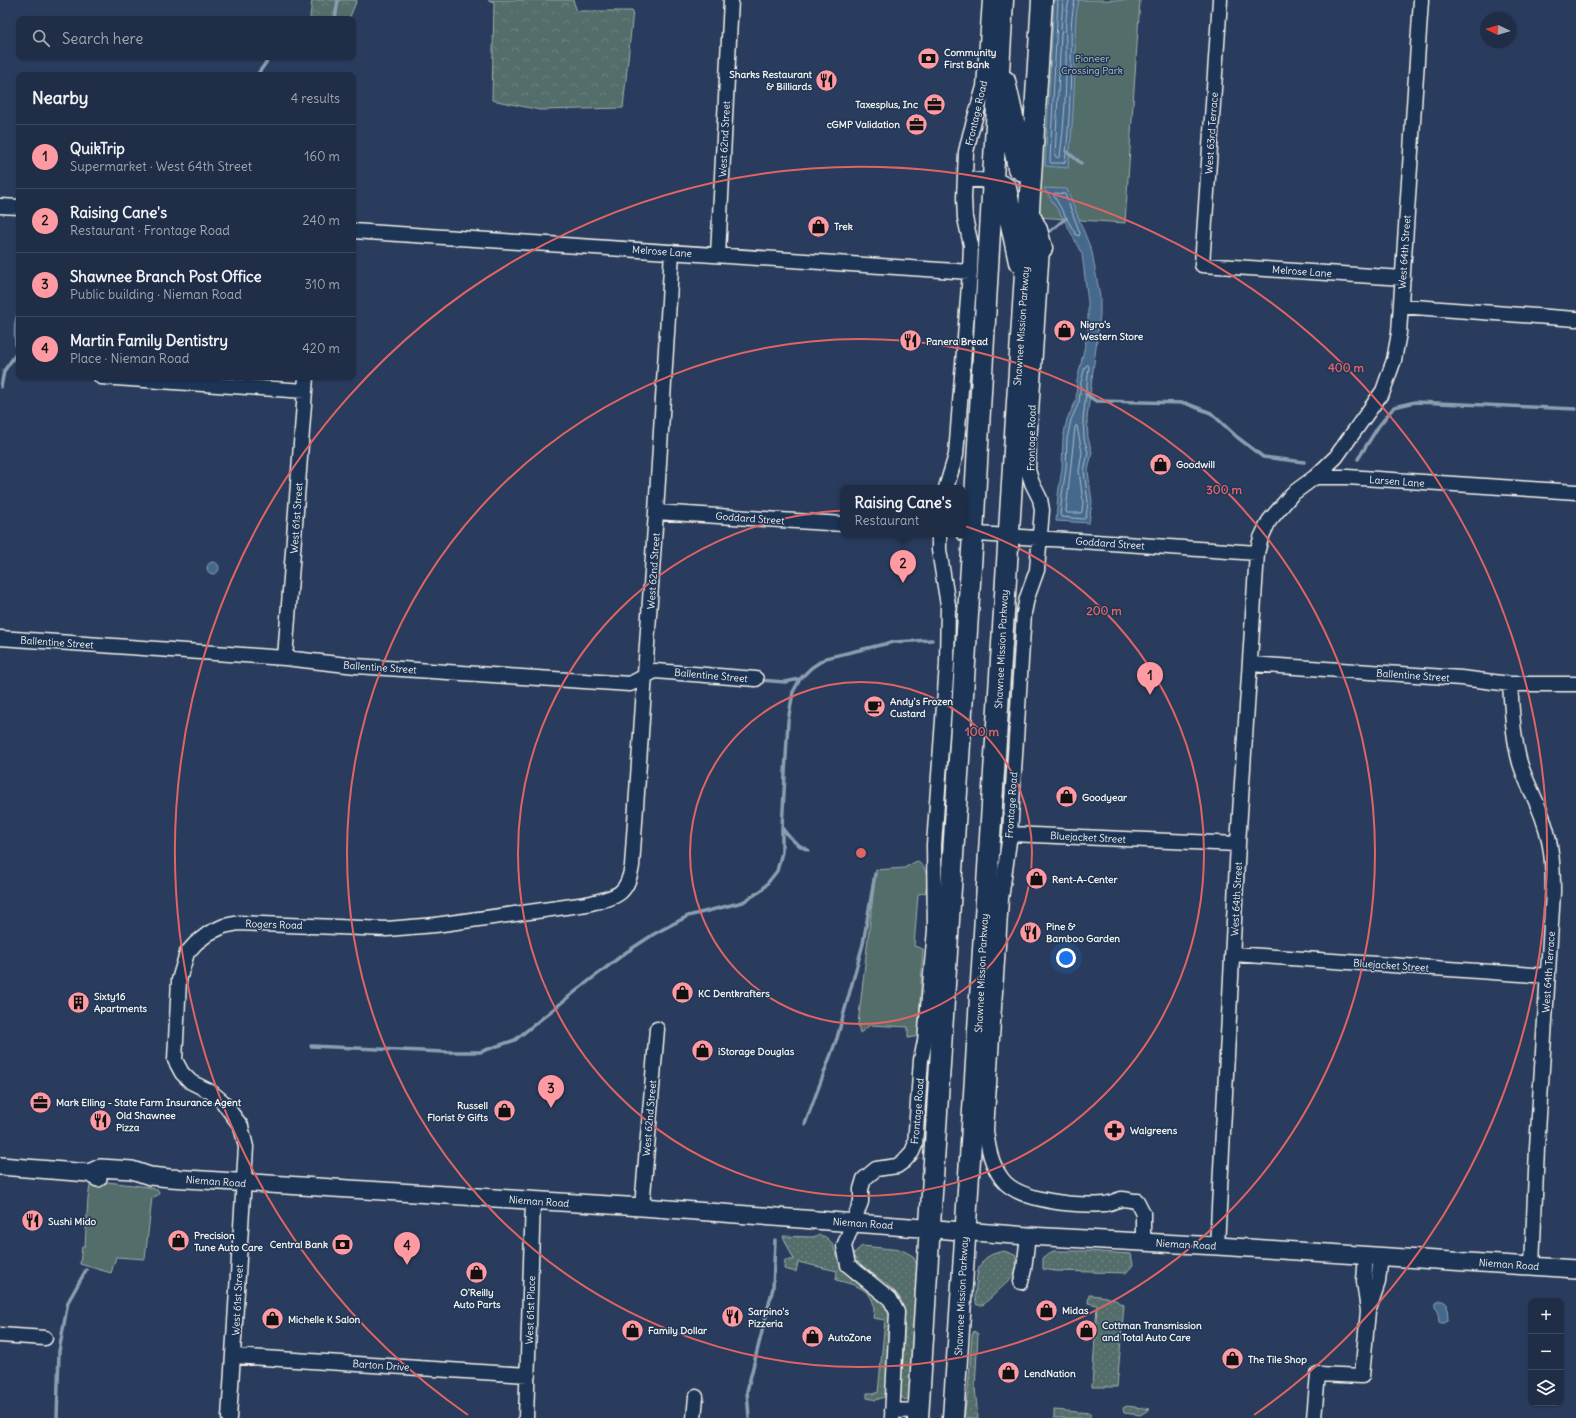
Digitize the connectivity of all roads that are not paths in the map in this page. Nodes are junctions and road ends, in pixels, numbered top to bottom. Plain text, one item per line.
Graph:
1 (732, 0) edge
2 (990, 0) edge
3 (1003, 0) edge
4 (1042, 0) edge
5 (1220, 0) edge
6 (1421, 0) edge
7 (999, 57) junction
8 (1031, 176) junction
9 (965, 179) junction
10 (992, 181) junction
11 (0, 206) edge
12 (16, 207) edge
13 (1029, 213) junction
14 (356, 231) edge
15 (1042, 248) joint
16 (672, 252) junction
17 (718, 255) junction
18 (1202, 265) joint
19 (970, 272) junction
20 (1402, 278) junction
21 (1024, 286) junction
22 (1400, 306) junction
23 (1576, 319) edge
24 (145, 380) edge
25 (306, 380) edge
26 (305, 391) junction
27 (1316, 477) junction
28 (947, 485) edge
29 (1576, 492) edge
30 (656, 512) junction
31 (840, 524) edge
32 (968, 534) edge
33 (939, 537) edge
34 (1008, 537) junction
35 (1040, 539) junction
36 (1257, 553) junction
37 (0, 638) edge
38 (285, 658) junction
39 (1250, 664) junction
40 (646, 676) junction
41 (756, 679) dead end
42 (1510, 684) junction
43 (1576, 684) edge
44 (1010, 834) junction
45 (1238, 844) junction
46 (625, 888) joint
47 (1233, 954) junction
48 (1548, 976) junction
49 (657, 1029) dead end
50 (0, 1166) edge
51 (244, 1182) junction
52 (533, 1201) junction
53 (642, 1207) junction
54 (853, 1222) junction
55 (930, 1228) junction
56 (965, 1231) junction
57 (1028, 1236) junction
58 (1142, 1242) junction
59 (1218, 1246) junction
60 (1373, 1255) junction
61 (1532, 1266) junction
62 (1576, 1269) edge
63 (1021, 1282) dead end
64 (6, 1336) edge
65 (45, 1338) dead end
66 (234, 1356) junction
67 (528, 1375) junction
68 (696, 1397) dead end
69 (892, 1414) edge
70 (919, 1414) edge
71 (229, 1418) edge
72 (526, 1418) edge
73 (694, 1418) edge
74 (953, 1418) edge
75 (1314, 1418) edge

1 - 17 street, West 62nd Street
2 - 9 street, Frontage Road
3 - 7 highway
4 - 8 highway, Shawnee Mission Parkway
5 - 18 street, West 63rd Terrace
6 - 20 street, West 64th Street
7 - 8 highway
7 - 10 highway
8 - 13 highway, Shawnee Mission Parkway
9 - 10 street
9 - 19 street, Frontage Road
10 - 21 highway
10 - 32 highway
11 - 12 street
13 - 15 highway
13 - 21 highway, Shawnee Mission Parkway
14 - 16 street, Melrose Lane
15 - 35 street, Frontage Road
16 - 17 street, Melrose Lane
16 - 30 street, West 62nd Street
17 - 19 street, Melrose Lane
18 - 20 street, Melrose Lane
19 - 28 street, Frontage Road
20 - 22 street, West 64th Street
21 - 34 highway, Shawnee Mission Parkway
22 - 23 street
22 - 27 street, West 64th Street
24 - 26 street
25 - 26 street, West 61st Street
26 - 38 street, West 61st Street
27 - 29 street, Larsen Lane
27 - 36 street
30 - 31 street, Goddard Street
30 - 40 street, West 62nd Street
32 - 34 street, Goddard Street
32 - 55 highway
33 - 54 street, Frontage Road
34 - 35 street, Goddard Street
34 - 56 highway, Shawnee Mission Parkway
35 - 36 street, Goddard Street
35 - 44 street, Frontage Road
36 - 39 street, West 64th Street
37 - 38 street, Ballentine Street
38 - 40 street, Ballentine Street
39 - 42 street, Ballentine Street
39 - 45 street, West 64th Street
40 - 41 street, Ballentine Street
40 - 46 street, West 62nd Street
42 - 43 street, Ballentine Street
42 - 48 street, West 64th Terrace
44 - 45 street, Bluejacket Street
44 - 58 street, Frontage Road
45 - 47 street, West 64th Street
46 - 51 street, Rogers Road
47 - 48 street, Bluejacket Street
47 - 59 street, West 64th Street
48 - 61 street, West 64th Terrace
49 - 53 street, West 62nd Street
50 - 51 main road, Nieman Road
51 - 52 main road, Nieman Road
51 - 66 street, West 61st Street
52 - 53 main road, Nieman Road
52 - 67 street, West 61st Place
53 - 54 main road, Nieman Road
54 - 55 main road, Nieman Road
54 - 69 street, Frontage Road
55 - 56 main road, Nieman Road
55 - 70 highway
56 - 57 main road, Nieman Road
56 - 74 highway, Shawnee Mission Parkway
57 - 58 main road, Nieman Road
57 - 63 street
58 - 59 main road, Nieman Road
59 - 60 main road, Nieman Road
60 - 61 main road, Nieman Road
60 - 75 street
61 - 62 main road, Nieman Road
64 - 65 street
66 - 67 street, Barton Drive
66 - 71 street, West 61st Street
67 - 72 street, West 61st Place
68 - 73 street
69 - 70 street

